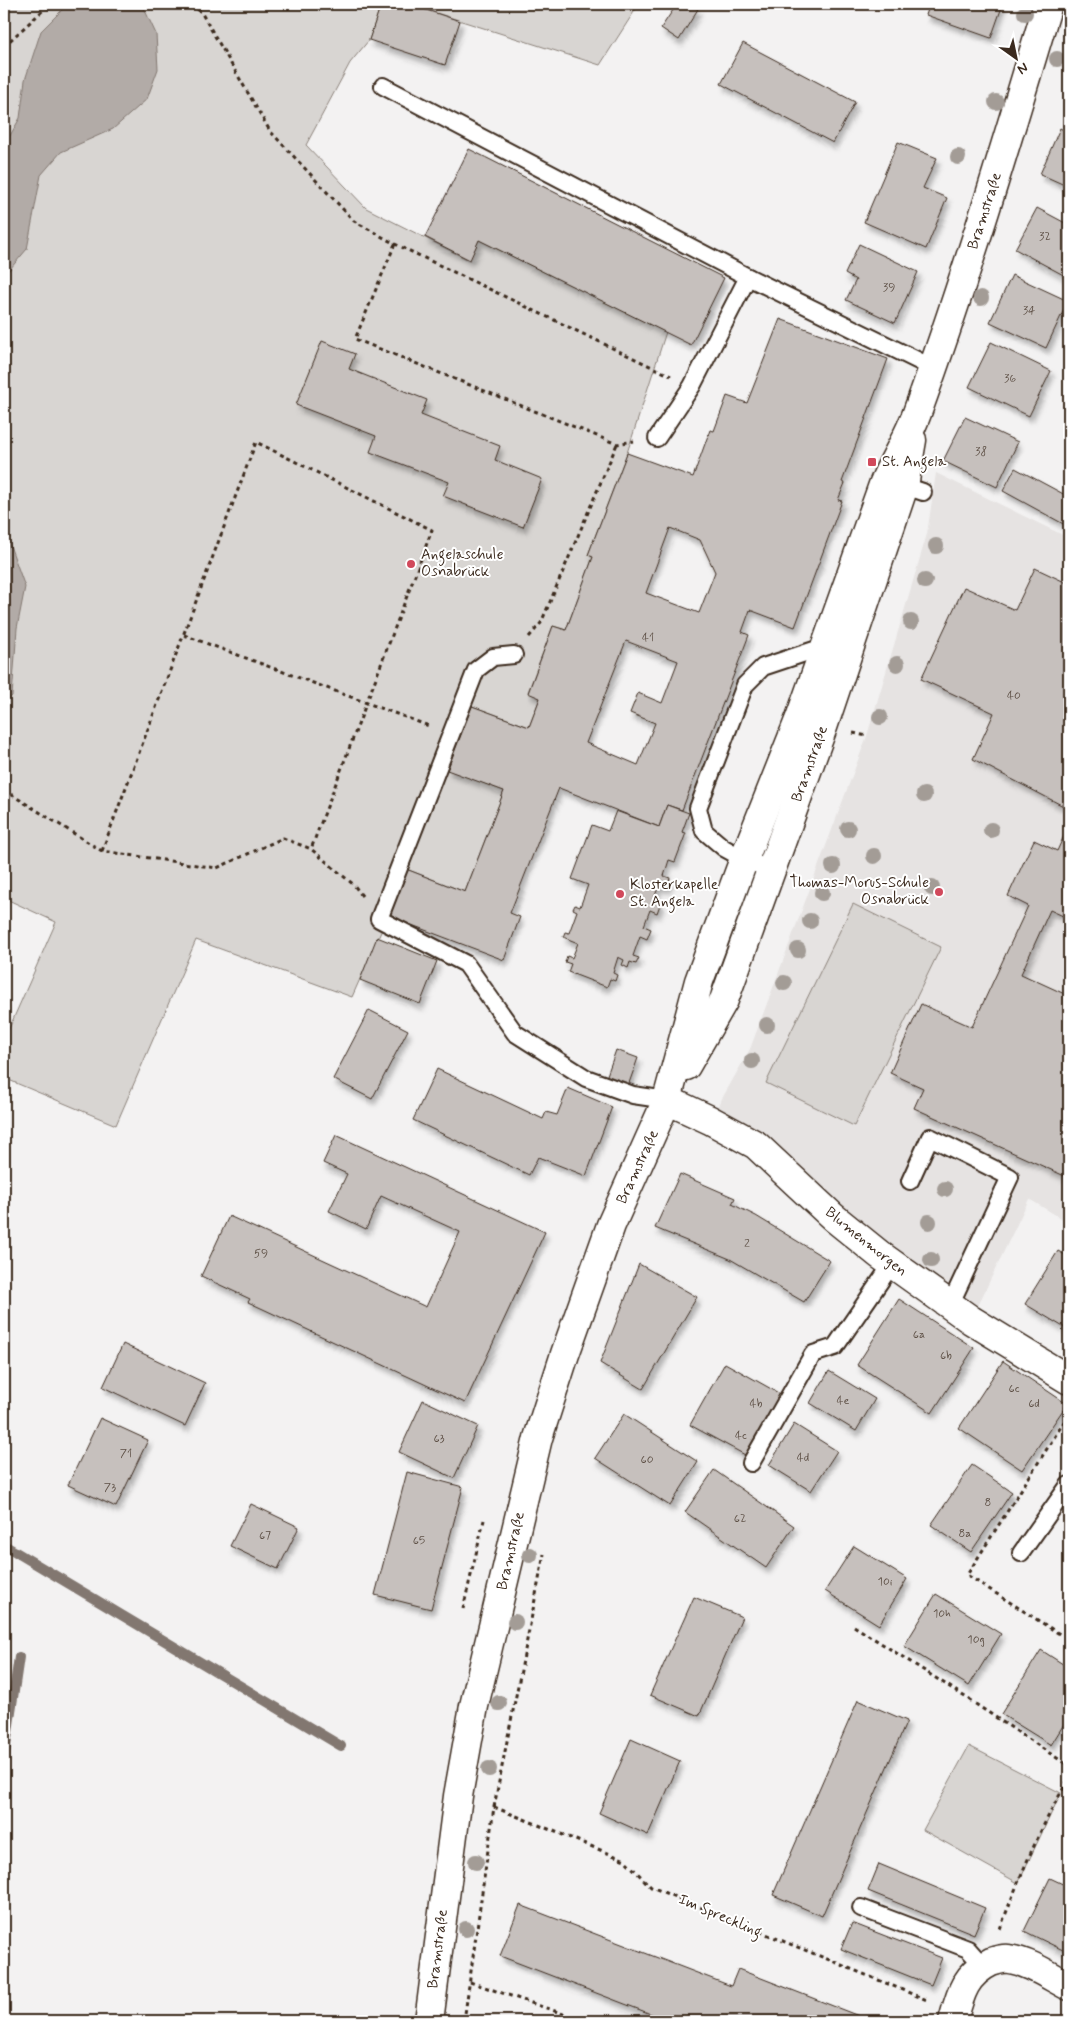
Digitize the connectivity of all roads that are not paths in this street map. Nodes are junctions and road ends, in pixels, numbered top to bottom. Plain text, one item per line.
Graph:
1 (1048, 4) edge
2 (383, 86) dead end
3 (748, 277) junction
4 (933, 368) junction
5 (657, 438) road end
6 (904, 486) junction
7 (826, 646) junction
8 (514, 654) road end
9 (744, 859) junction
10 (771, 870) junction
11 (667, 1100) junction
12 (910, 1181) dead end
13 (892, 1264) junction
14 (950, 1305) junction
15 (1069, 1380) edge
16 (751, 1463) dead end
17 (1069, 1485) edge
18 (1021, 1553) dead end
19 (861, 1908) dead end
20 (990, 1963) junction
21 (1069, 1986) edge
22 (954, 2015) edge
23 (429, 2021) edge

1 - 4 street, Bramstraße
2 - 3 lane
3 - 4 lane
3 - 5 lane
4 - 6 street, Bramstraße
6 - 7 street, Bramstraße
6 - 10 street, Bramstraße
7 - 9 street, Bramstraße
7 - 9 lane
8 - 11 lane
9 - 10 lane
9 - 11 street, Bramstraße
10 - 11 street, Bramstraße
11 - 13 street, Blumenmorgen
11 - 23 street, Bramstraße
12 - 14 lane
13 - 14 street, Blumenmorgen
13 - 16 lane
14 - 15 street, Blumenmorgen
17 - 18 lane
19 - 20 lane
20 - 21 street
20 - 22 street

